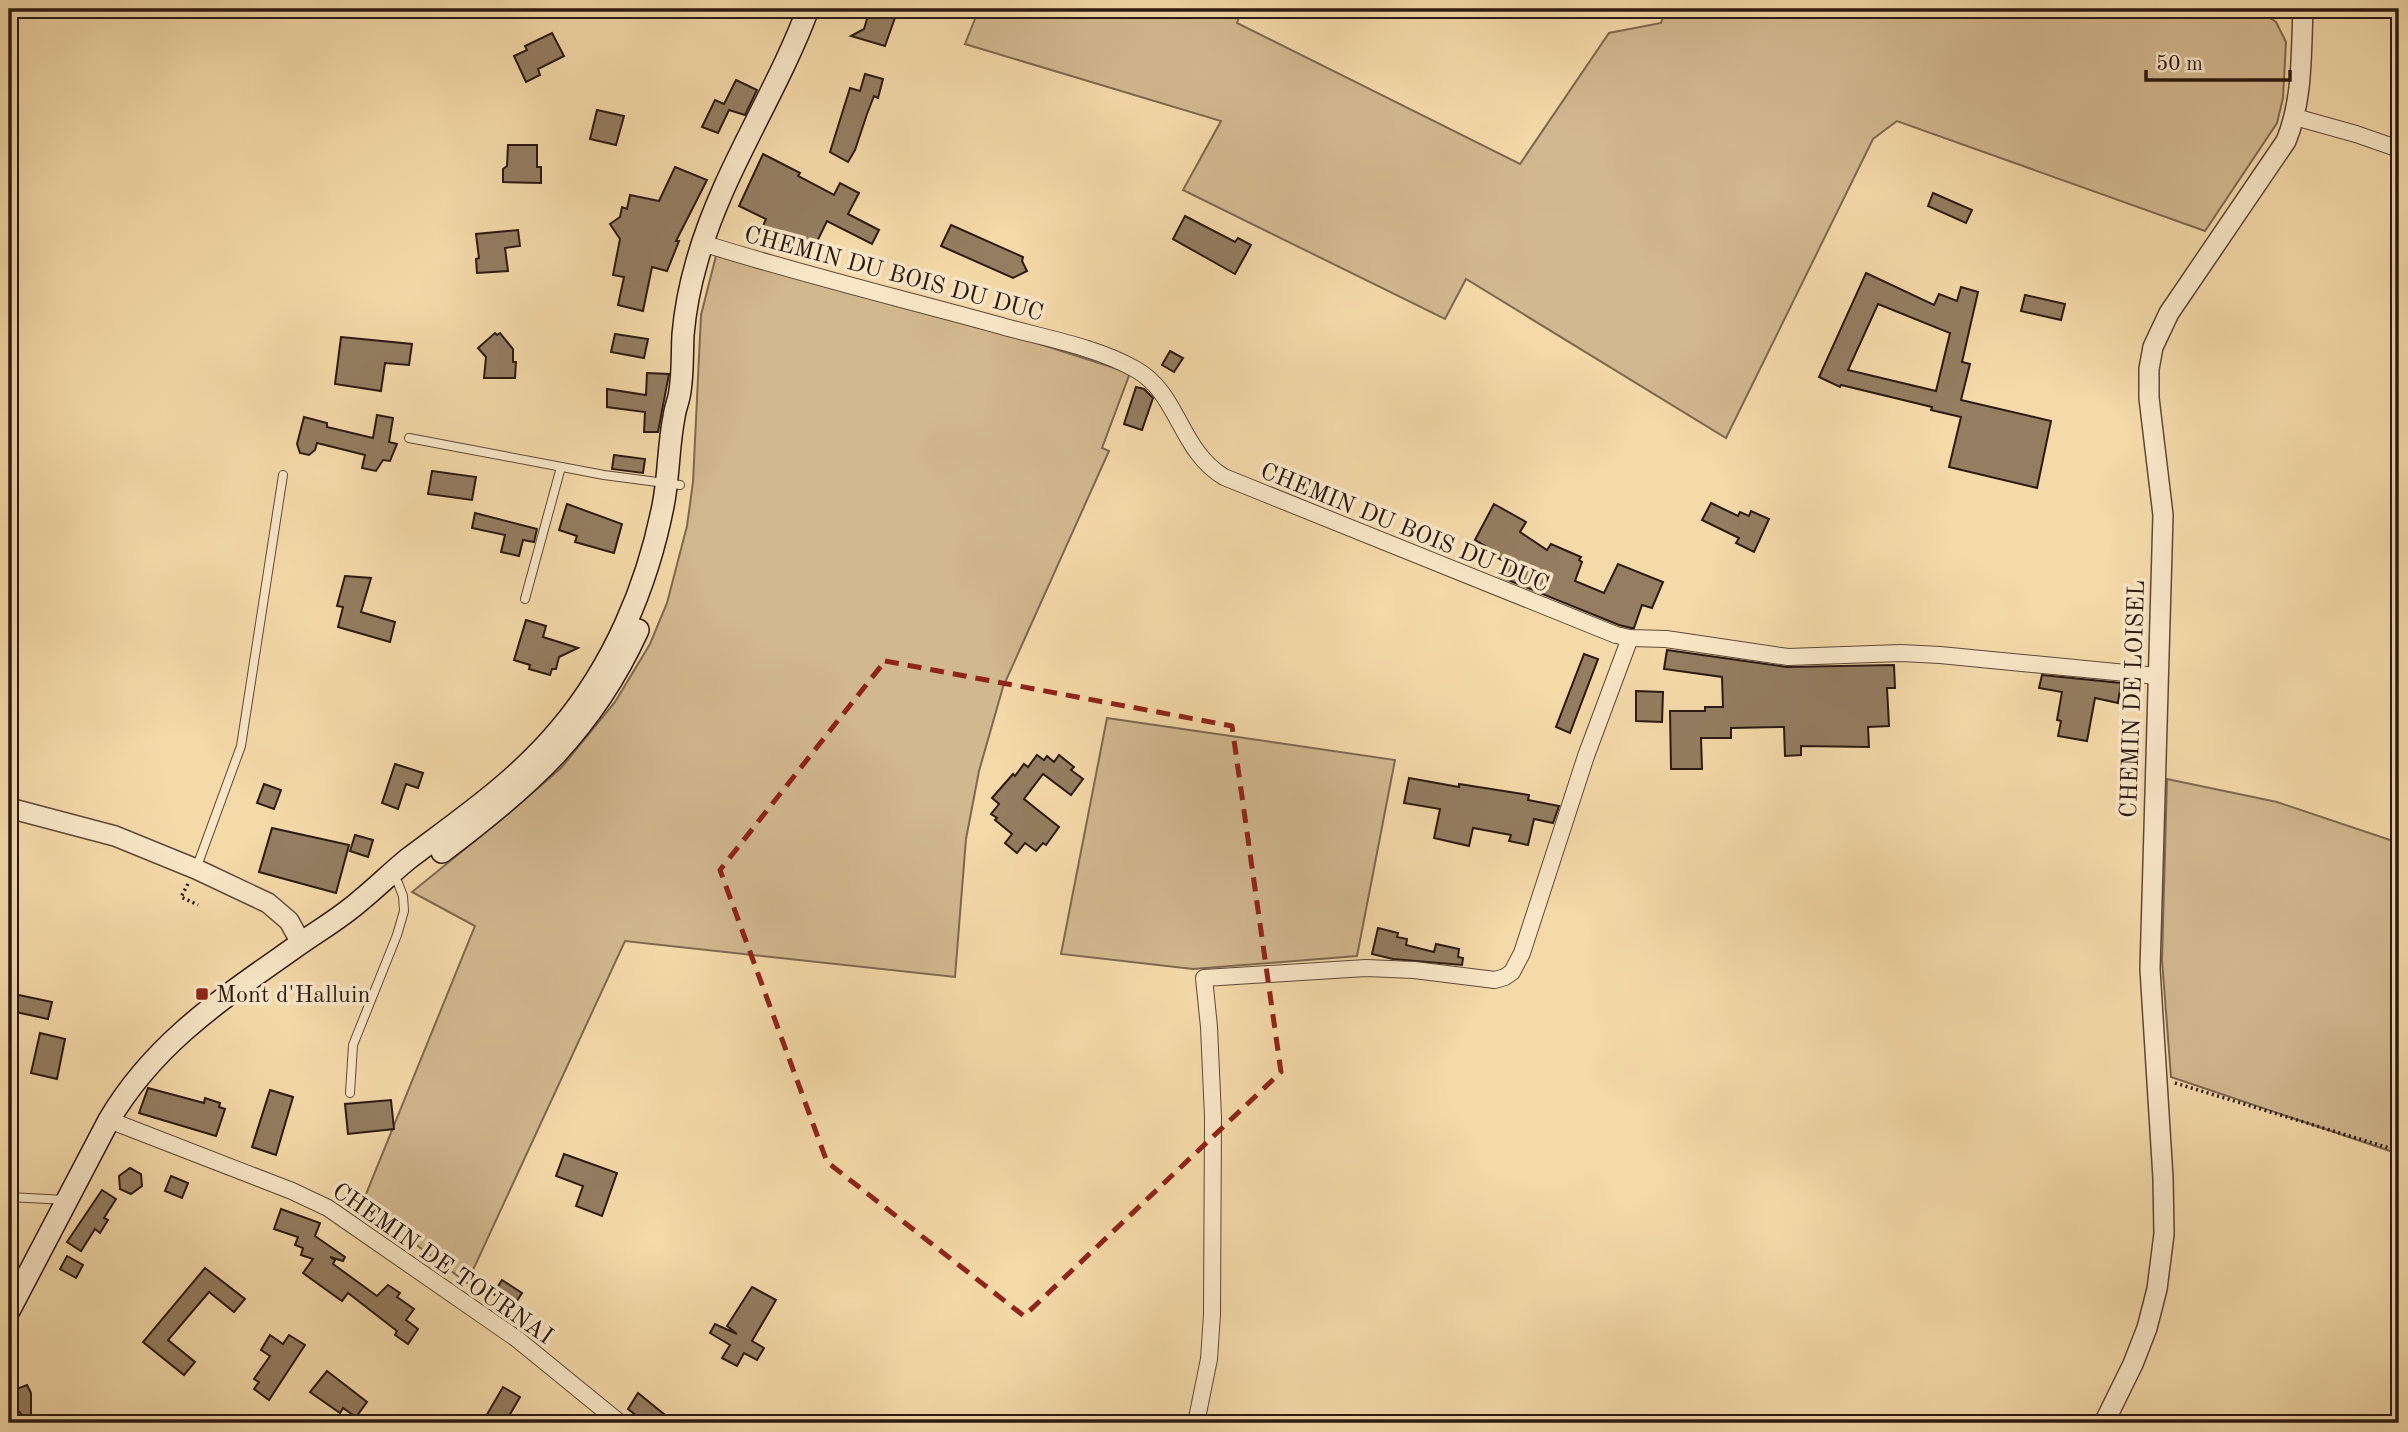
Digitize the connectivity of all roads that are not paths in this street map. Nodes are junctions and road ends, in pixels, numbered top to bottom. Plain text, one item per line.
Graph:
1 (808, 9) edge
2 (2303, 9) edge
3 (2385, 9) edge
4 (2399, 15) edge
5 (2295, 117) junction
6 (2399, 149) edge
7 (702, 243) junction
8 (410, 438) dead end
9 (561, 467) junction
10 (283, 475) dead end
11 (673, 484) junction
12 (525, 599) dead end
13 (1630, 638) junction
14 (2157, 676) junction
15 (9, 808) edge
16 (193, 874) junction
17 (395, 878) junction
18 (301, 943) junction
19 (350, 1093) dead end
20 (108, 1119) junction
21 (9, 1197) edge
22 (66, 1200) junction
23 (9, 1311) edge
24 (620, 1423) edge
25 (1196, 1423) edge
26 (2104, 1423) edge

1 - 7 main road
2 - 5 street, CHEMIN DE LOISEL
3 - 4 lane
5 - 6 street
5 - 14 street, CHEMIN DE LOISEL
7 - 11 main road
7 - 13 street, CHEMIN DU BOIS DU DUC
8 - 9 lane
9 - 11 lane
9 - 12 lane
10 - 16 lane
11 - 17 main road
13 - 14 street, CHEMIN DU BOIS DU DUC
13 - 25 street
14 - 26 street, CHEMIN DE LOISEL
15 - 16 street
16 - 18 street
17 - 18 main road
17 - 19 lane
18 - 20 main road
20 - 22 main road
20 - 24 street, CHEMIN DE TOURNAI
21 - 22 lane
22 - 23 main road

